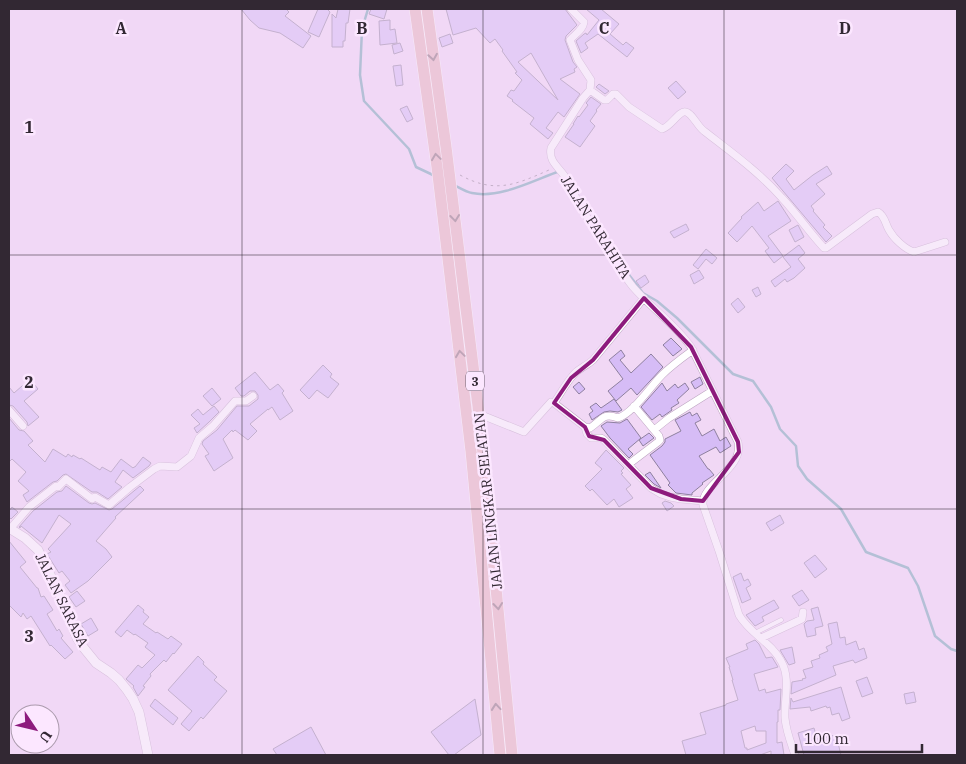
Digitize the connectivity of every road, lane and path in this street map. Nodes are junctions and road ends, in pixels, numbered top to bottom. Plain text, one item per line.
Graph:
1 (415, 9) edge
2 (427, 9) edge
3 (571, 9) edge
4 (590, 90) junction
5 (448, 168) junction
6 (558, 169) junction
7 (945, 242) dead end
8 (644, 298) junction
9 (693, 350) junction
10 (712, 391) junction
11 (253, 396) dead end
12 (554, 403) junction
13 (634, 406) junction
14 (9, 410) edge
15 (473, 415) junction
16 (23, 426) dead end
17 (585, 427) junction
18 (654, 430) junction
19 (629, 464) junction
20 (703, 501) junction
21 (9, 528) edge
22 (803, 612) dead end
23 (781, 620) dead end
24 (758, 635) junction
25 (148, 755) edge
26 (500, 755) edge
27 (512, 755) edge
28 (796, 755) edge

15 -> 1 main road, JALAN LINGKAR SELATAN / 3
2 -> 5 main road, JALAN LINGKAR SELATAN / 3
3 - 4 street
4 - 6 street, JALAN PARAHITA
4 - 7 street
5 - 6 path
5 -> 15 main road, JALAN LINGKAR SELATAN / 3
6 - 8 street, JALAN PARAHITA
8 - 9 street, JALAN PARAHITA
8 - 12 street
9 - 10 street, JALAN PARAHITA
9 - 13 street
10 - 18 street
10 - 20 street, JALAN PARAHITA
11 - 21 street
12 - 15 street
12 - 17 street
13 - 17 street
13 - 18 street
14 - 16 street
26 -> 15 main road, JALAN LINGKAR SELATAN / 3
15 -> 27 main road, JALAN LINGKAR SELATAN / 3
17 - 19 street
18 - 19 street
19 - 20 street
20 - 24 street
21 - 25 street, JALAN SARASA
22 - 24 street
23 - 24 lane
24 - 28 street

